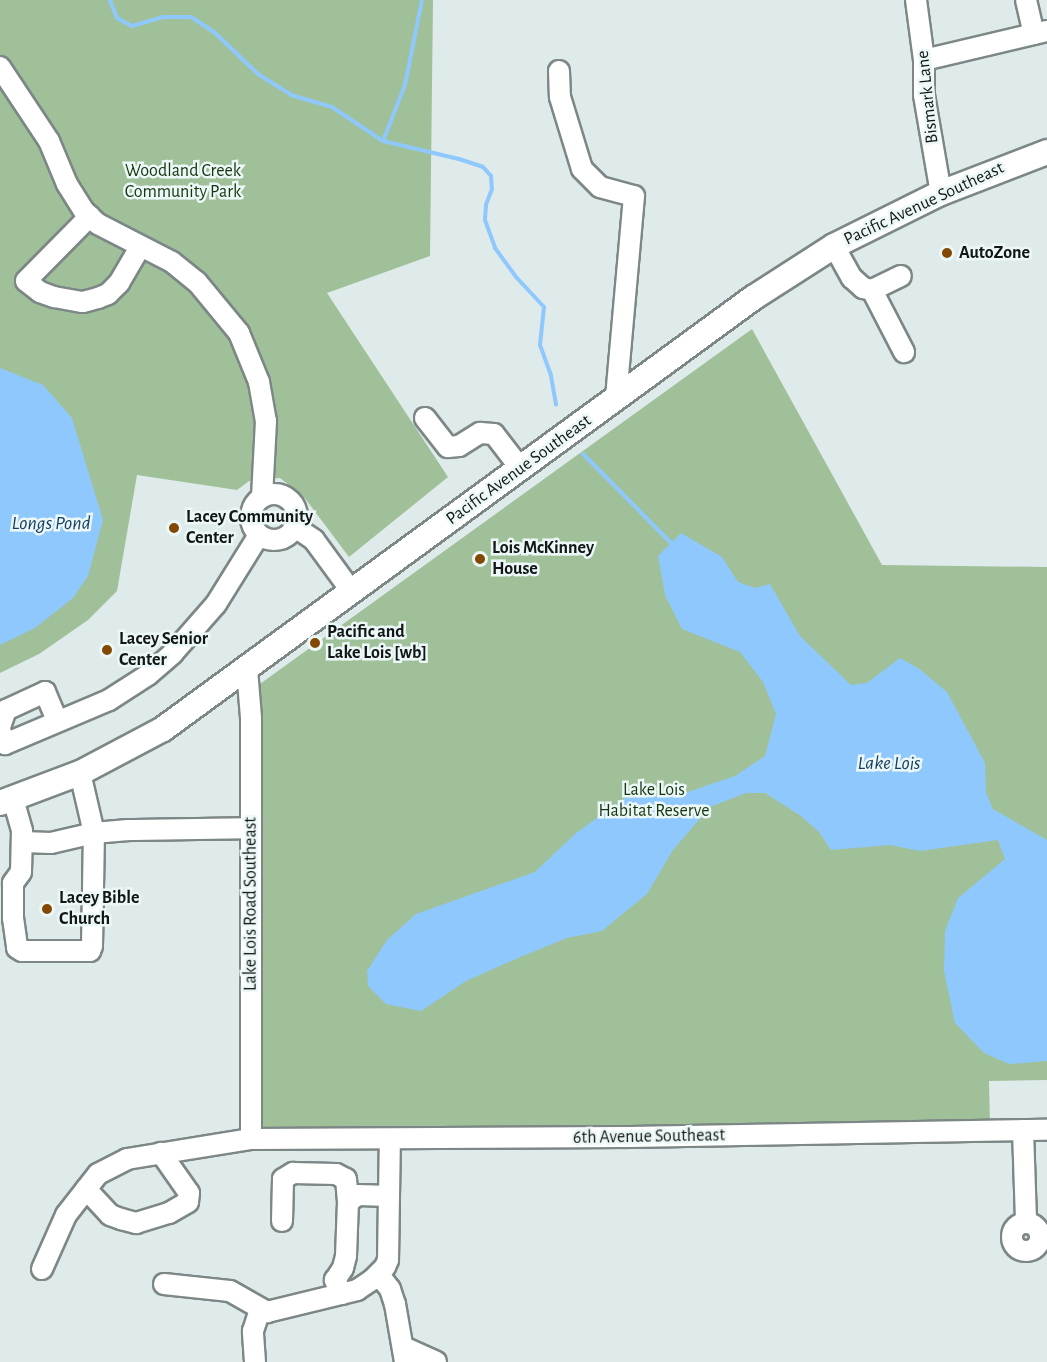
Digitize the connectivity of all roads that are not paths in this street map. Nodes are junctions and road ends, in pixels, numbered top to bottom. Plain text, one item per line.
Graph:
1 (916, 0) edge
2 (1026, 0) edge
3 (1040, 33) edge
4 (924, 60) junction
5 (0, 67) edge
6 (559, 71) dead end
7 (1047, 152) edge
8 (941, 193) junction
9 (90, 216) junction
10 (834, 246) junction
11 (140, 247) junction
12 (901, 276) dead end
13 (872, 290) junction
14 (904, 352) dead end
15 (616, 399) junction
16 (425, 418) dead end
17 (521, 469) junction
18 (262, 497) junction
19 (295, 527) junction
20 (259, 535) junction
21 (352, 591) junction
22 (247, 669) junction
23 (57, 720) junction
24 (0, 728) edge
25 (80, 773) junction
26 (7, 801) edge
27 (251, 828) junction
28 (94, 833) junction
29 (22, 842) junction
30 (1023, 1130) junction
31 (1047, 1130) edge
32 (251, 1139) junction
33 (390, 1139) junction
34 (161, 1153) junction
35 (86, 1189) junction
36 (389, 1196) junction
37 (348, 1202) junction
38 (282, 1221) dead end
39 (1026, 1222) dead end
40 (42, 1269) dead end
41 (379, 1275) junction
42 (164, 1284) dead end
43 (342, 1294) junction
44 (260, 1309) junction
45 (404, 1354) edge
46 (255, 1362) edge
47 (436, 1362) edge

1 - 4 street, Bismark Lane
2 - 3 street
3 - 4 street
4 - 8 street, Bismark Lane
5 - 9 street
6 - 15 street
7 - 8 main road, Pacific Avenue Southeast
8 - 10 main road, Pacific Avenue Southeast
9 - 11 street
9 - 11 street
10 - 13 street
10 - 15 main road, Pacific Avenue Southeast
11 - 18 street
12 - 13 street
13 - 14 street
15 - 17 main road, Pacific Avenue Southeast
16 - 17 street
17 - 21 main road, Pacific Avenue Southeast
18 - 19 street
18 - 20 street
19 - 20 street
19 - 21 street
20 - 23 street
21 - 22 main road, Pacific Avenue Southeast
22 - 25 main road, Pacific Avenue Southeast
22 - 27 street, Lake Lois Road Southeast
23 - 24 street
23 - 24 street
25 - 26 main road, Pacific Avenue Southeast
25 - 28 street
26 - 29 street
27 - 28 street
27 - 32 street, Lake Lois Road Southeast
28 - 29 street
28 - 29 street
30 - 31 street, 6th Avenue Southeast
30 - 33 street, 6th Avenue Southeast
30 - 39 street
32 - 33 street, 6th Avenue Southeast
32 - 34 street, 6th Avenue Southeast
33 - 36 street
34 - 35 street, 6th Avenue Southeast
34 - 35 street
35 - 40 street, 6th Avenue Southeast
36 - 37 street
36 - 41 street
37 - 38 street
37 - 43 street
41 - 43 street
41 - 45 street
42 - 44 street
43 - 44 street
44 - 46 street
45 - 47 street

